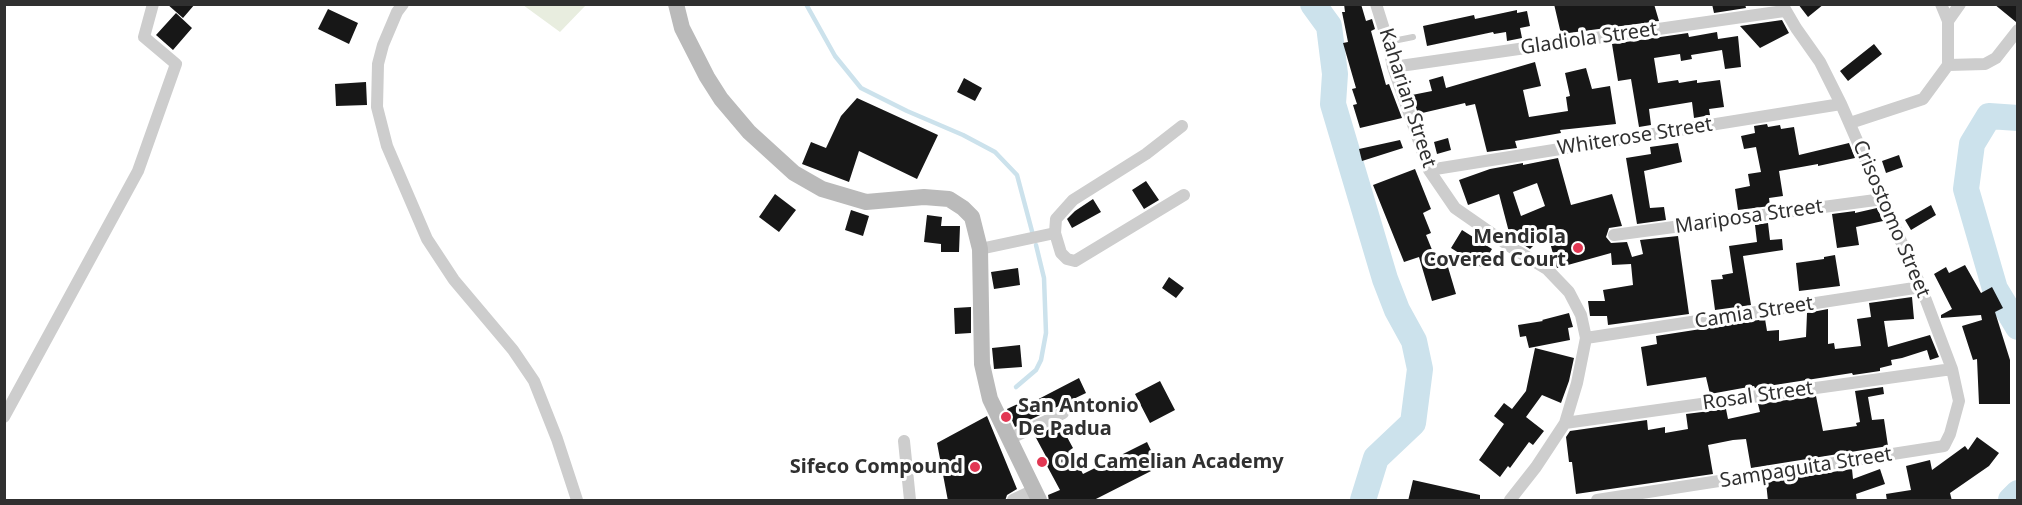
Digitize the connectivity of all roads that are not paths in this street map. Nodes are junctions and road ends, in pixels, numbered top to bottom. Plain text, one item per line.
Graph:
1 (153, 4) edge
2 (403, 4) edge
3 (676, 4) edge
4 (1376, 4) edge
5 (1941, 4) edge
6 (1960, 4) edge
7 (1783, 8) edge
8 (1948, 21) junction
9 (2018, 30) edge
10 (1413, 38) dead end
11 (1388, 42) junction
12 (1948, 65) junction
13 (1393, 67) junction
14 (1841, 104) junction
15 (1850, 123) junction
16 (1182, 126) dead end
17 (1429, 170) junction
18 (1184, 195) dead end
19 (1883, 199) junction
20 (1055, 233) junction
21 (1614, 235) dead end
22 (980, 249) junction
23 (1921, 287) junction
24 (1586, 338) junction
25 (1952, 369) junction
26 (1063, 413) dead end
27 (4, 417) edge
28 (1565, 423) junction
29 (1008, 439) junction
30 (904, 441) dead end
31 (1944, 446) joint
32 (1037, 495) edge
33 (1516, 499) edge
34 (577, 501) edge
35 (910, 501) edge
36 (1013, 501) edge
37 (1597, 501) edge

1 - 27 street
2 - 34 street
3 - 22 main road
4 - 11 street, Kaharian Street
5 - 8 street
6 - 8 street
7 - 13 street, Gladiola Street
7 - 14 street, Crisostomo Street
8 - 12 street
9 - 12 street
10 - 11 lane
11 - 13 street, Kaharian Street
12 - 15 street
13 - 17 street, Kaharian Street
14 - 15 street, Crisostomo Street
14 - 17 street, Whiterose Street
15 - 19 street, Crisostomo Street
16 - 20 street
17 - 24 street, Kaharian Street
18 - 20 street
19 - 21 street, Mariposa Street
19 - 23 street, Crisostomo Street
20 - 22 street
22 - 29 main road
23 - 24 street, Camia Street
23 - 25 street, Crisostomo Street
24 - 28 street, Kaharian Street
25 - 28 street, Rosal Street
25 - 31 street, Crisostomo Street
26 - 29 street
28 - 33 street, Kaharian Street
29 - 32 main road
30 - 35 street
31 - 37 street, Sampaguita Street
32 - 36 street

